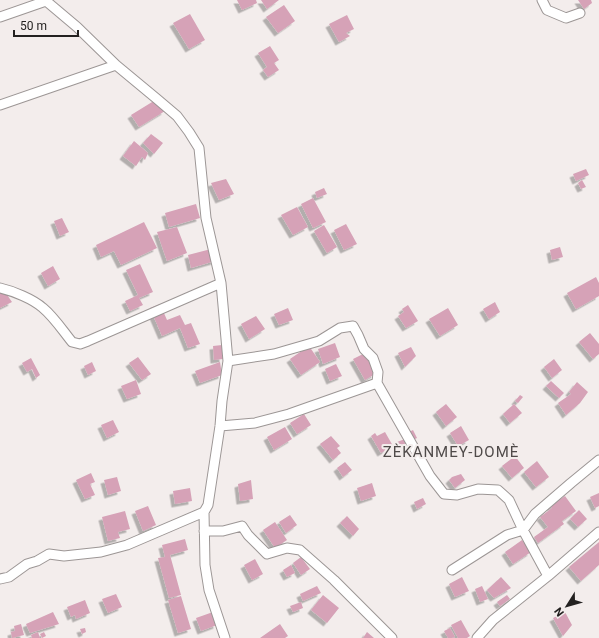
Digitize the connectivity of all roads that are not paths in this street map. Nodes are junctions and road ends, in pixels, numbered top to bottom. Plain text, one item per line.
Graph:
1 (46, 0) edge
2 (542, 0) edge
3 (580, 13) dead end
4 (0, 17) edge
5 (116, 65) junction
6 (0, 105) edge
7 (221, 283) junction
8 (0, 288) edge
9 (228, 361) junction
10 (378, 383) junction
11 (220, 426) junction
12 (599, 460) edge
13 (204, 512) junction
14 (523, 530) junction
15 (204, 531) junction
16 (599, 532) edge
17 (452, 570) dead end
18 (548, 576) junction
19 (0, 579) edge
20 (225, 638) edge
21 (392, 638) edge
22 (477, 638) edge

1 - 4 street
1 - 5 street
2 - 3 street
5 - 6 street
5 - 7 street
7 - 8 street
7 - 9 street
9 - 10 street
9 - 11 street
10 - 11 street
10 - 14 street
11 - 13 street
12 - 14 street
13 - 15 street
13 - 19 street
14 - 17 street
14 - 18 street
15 - 20 street
15 - 21 street
16 - 18 street
18 - 22 street

